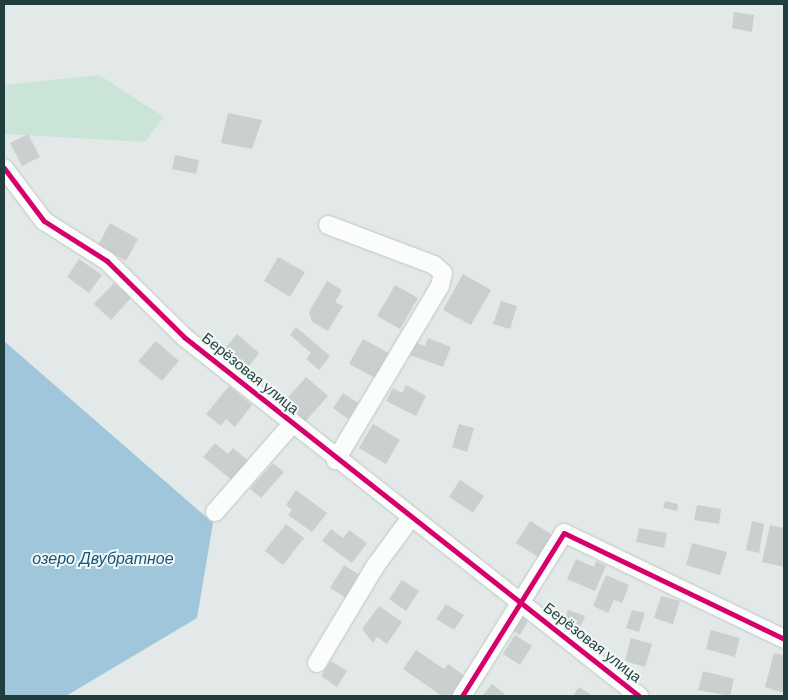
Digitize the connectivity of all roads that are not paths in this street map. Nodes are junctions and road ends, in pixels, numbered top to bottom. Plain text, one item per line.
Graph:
1 (4, 168) edge
2 (328, 225) dead end
3 (292, 424) junction
4 (336, 460) junction
5 (215, 512) dead end
6 (410, 519) junction
7 (518, 601) junction
8 (784, 639) edge
9 (317, 663) dead end
10 (462, 696) edge
11 (639, 696) edge

1 - 3 street, Берёзовая улица
2 - 4 street
3 - 4 street, Берёзовая улица
3 - 5 street
4 - 6 street, Берёзовая улица
6 - 7 street, Берёзовая улица
6 - 9 street
7 - 8 street
7 - 10 street
7 - 11 street, Берёзовая улица

